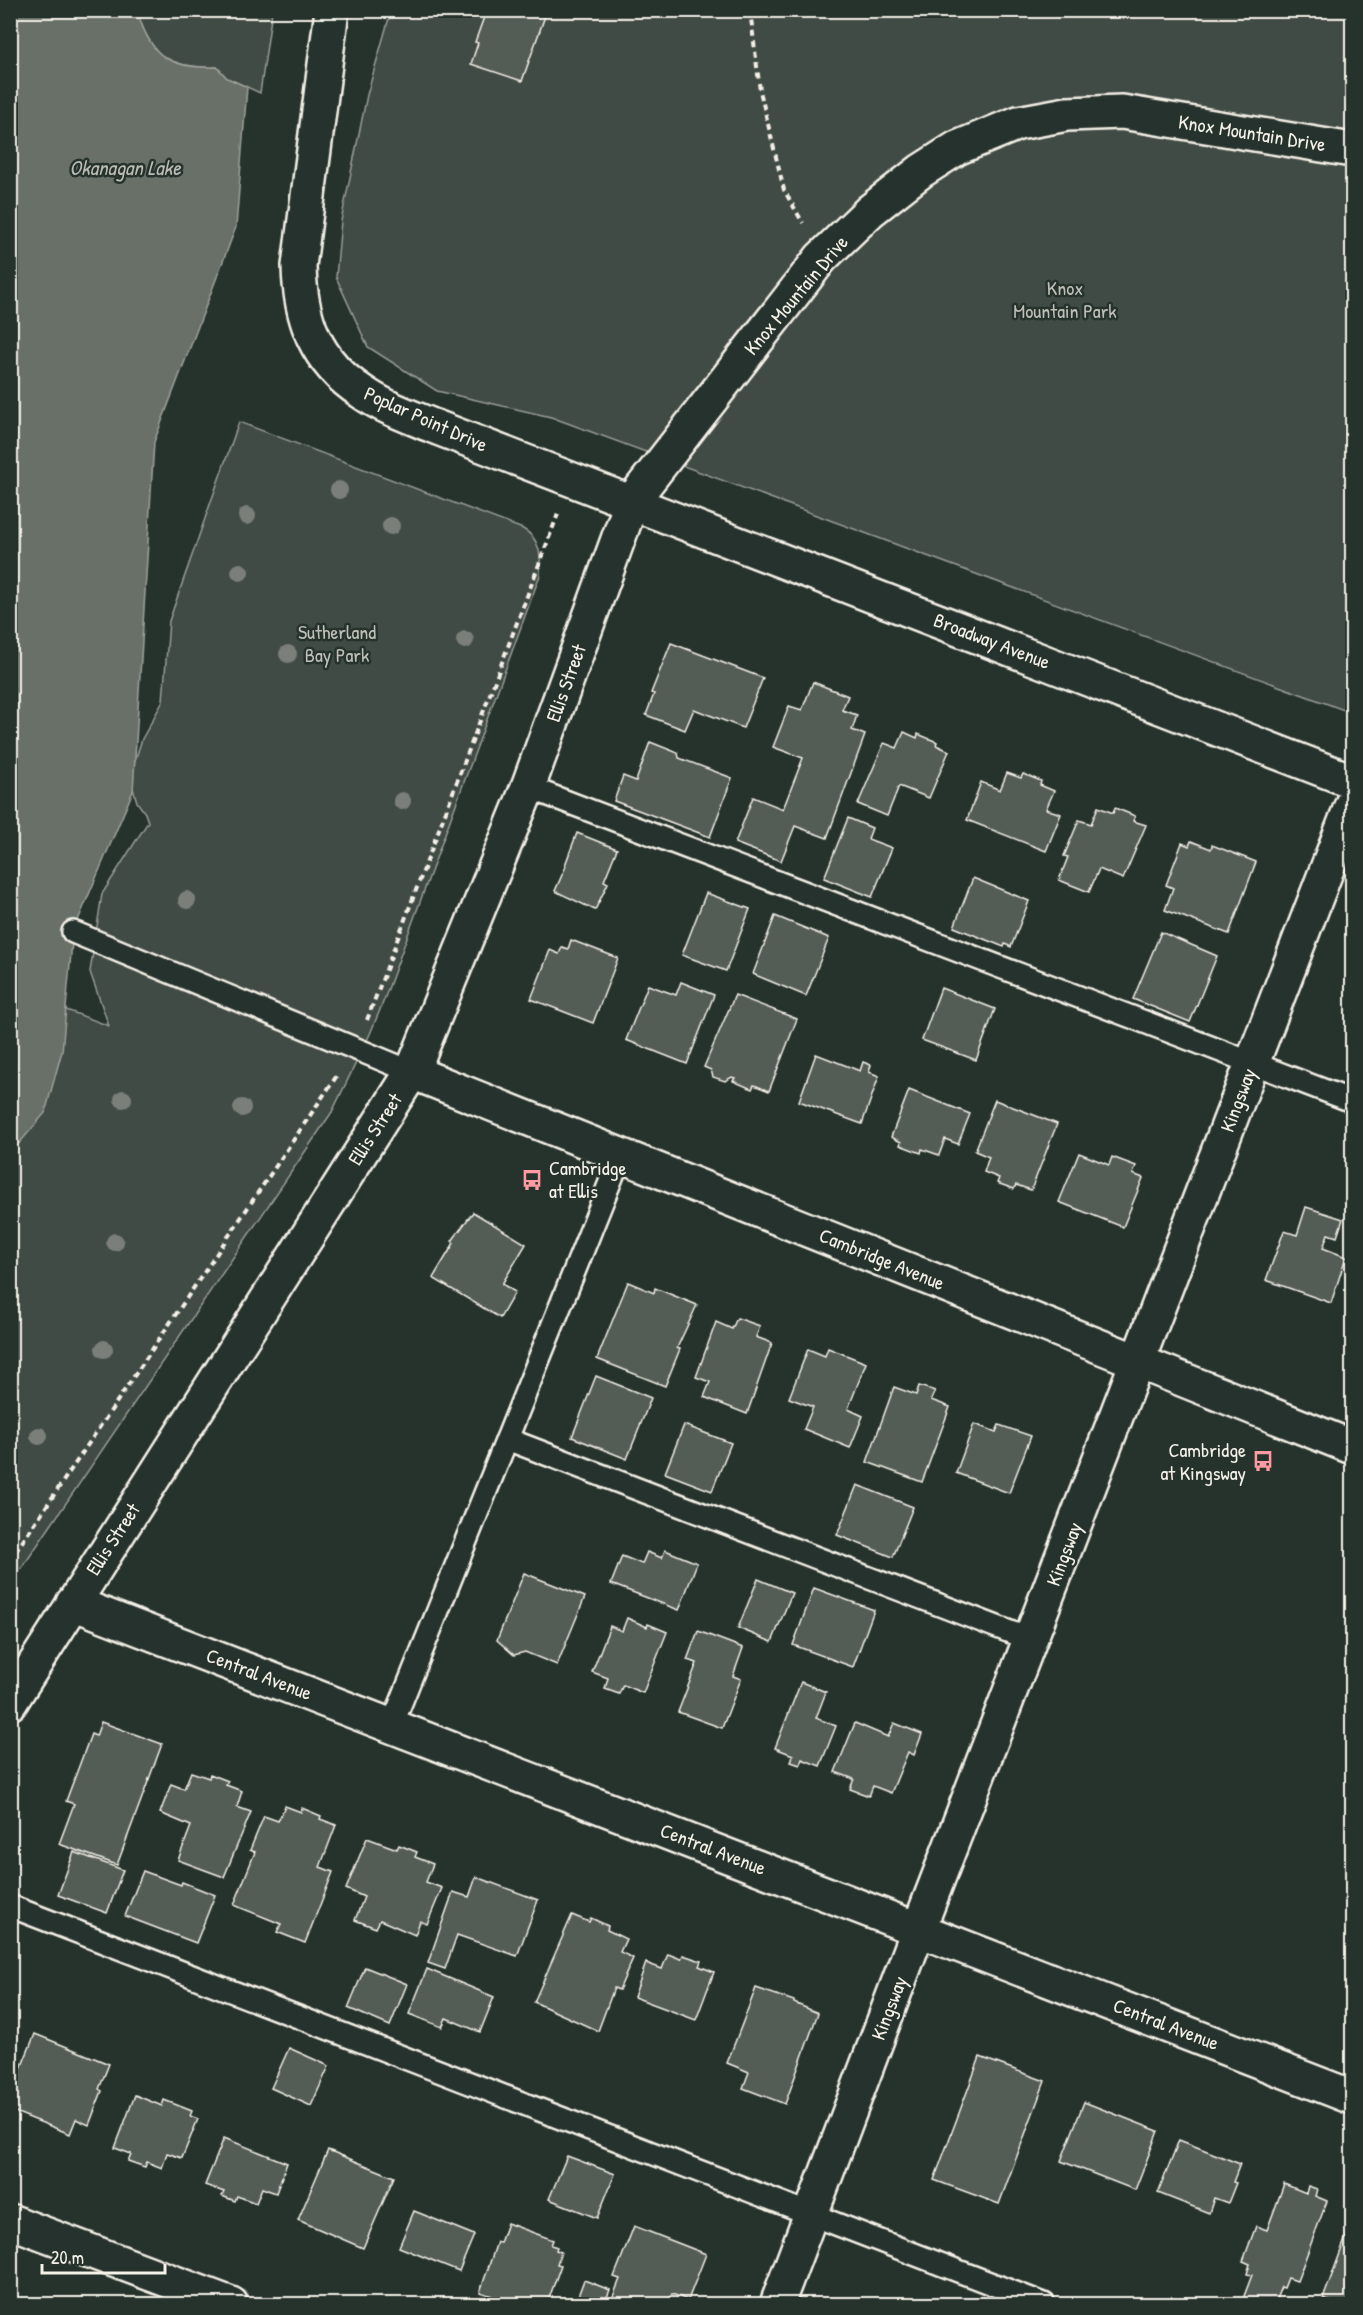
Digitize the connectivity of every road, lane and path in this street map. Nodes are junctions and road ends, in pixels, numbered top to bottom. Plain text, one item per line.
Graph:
1 (332, 10) edge
2 (750, 10) edge
3 (1353, 150) edge
4 (821, 258) junction
5 (632, 501) junction
6 (1353, 781) edge
7 (528, 787) junction
8 (1353, 804) edge
9 (74, 932) dead end
10 (1252, 1065) junction
11 (412, 1072) junction
12 (1353, 1101) edge
13 (621, 1155) junction
14 (1137, 1360) junction
15 (507, 1439) junction
16 (1353, 1447) edge
17 (73, 1603) junction
18 (1031, 1640) junction
19 (10, 1703) edge
20 (392, 1725) junction
21 (10, 1906) edge
22 (919, 1928) junction
23 (1353, 2097) edge
24 (811, 2215) junction
25 (10, 2221) edge
26 (231, 2304) edge
27 (777, 2304) edge
28 (1044, 2304) edge

1 - 5 street, Poplar Point Drive
2 - 4 path
3 - 4 street, Knox Mountain Drive
4 - 5 street, Knox Mountain Drive
5 - 6 street, Broadway Avenue
5 - 7 street, Ellis Street
7 - 10 lane
7 - 11 street, Ellis Street
8 - 10 street, Kingsway
9 - 11 lane
10 - 12 lane
10 - 14 street, Kingsway
11 - 13 street, Cambridge Avenue
11 - 17 street, Ellis Street
13 - 14 street, Cambridge Avenue
13 - 15 lane
14 - 16 street, Cambridge Avenue
14 - 18 street, Kingsway
15 - 18 lane
15 - 20 lane
17 - 19 street, Ellis Street
17 - 20 street, Central Avenue
18 - 22 street, Kingsway
20 - 22 street, Central Avenue
21 - 24 lane
22 - 23 street, Central Avenue
22 - 24 street, Kingsway
24 - 27 street, Kingsway
24 - 28 lane
25 - 26 street

